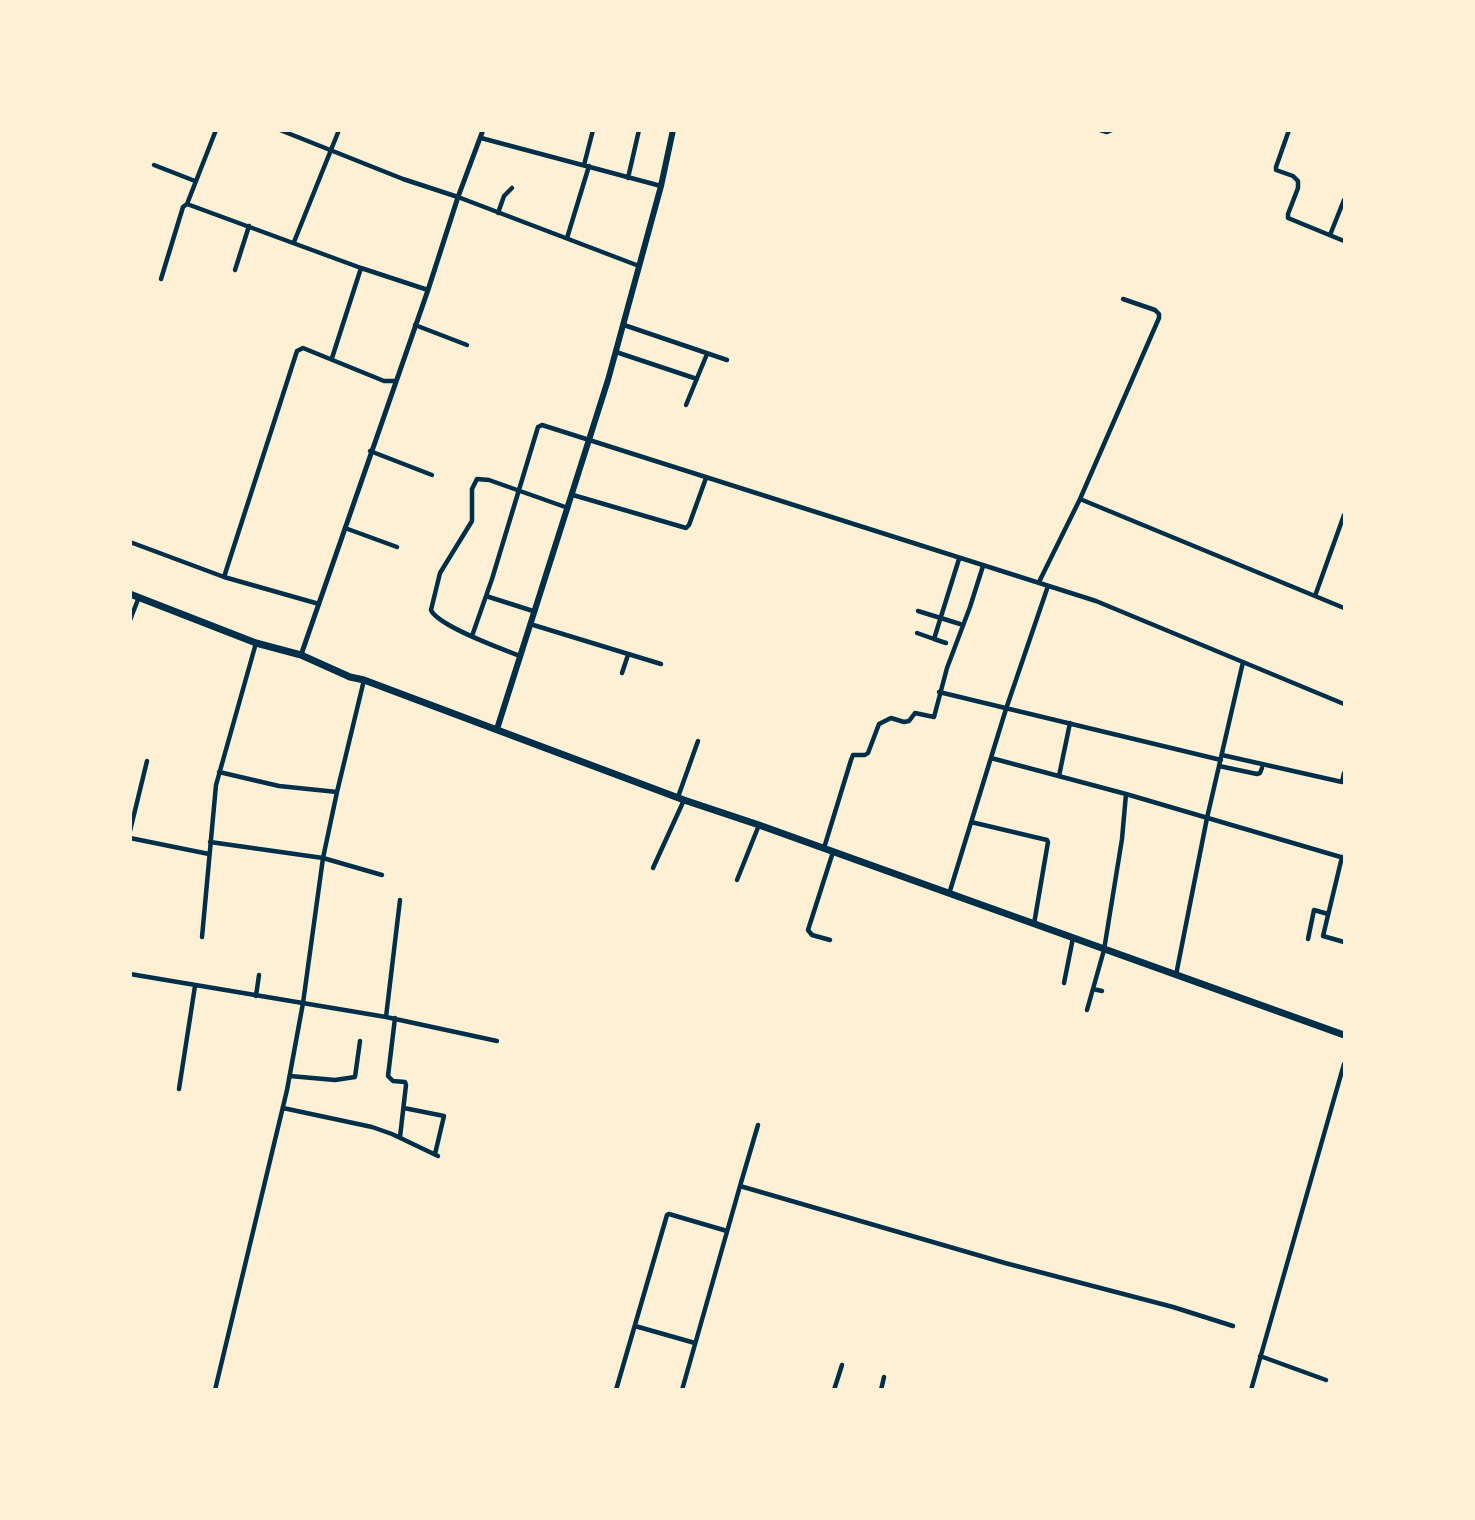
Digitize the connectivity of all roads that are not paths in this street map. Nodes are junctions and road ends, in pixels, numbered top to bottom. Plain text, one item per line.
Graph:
1 (216, 130) edge
2 (280, 130) edge
3 (339, 130) edge
4 (483, 130) edge
5 (593, 130) edge
6 (639, 130) edge
7 (674, 130) edge
8 (1100, 130) edge
9 (1112, 130) edge
10 (1289, 130) edge
11 (480, 138) junction
12 (331, 151) junction
13 (154, 165) dead end
14 (586, 166) junction
15 (628, 178) junction
16 (195, 181) junction
17 (661, 186) junction
18 (512, 188) dead end
19 (458, 197) junction
20 (1344, 200) edge
21 (188, 204) junction
22 (498, 213) junction
23 (249, 226) junction
24 (1330, 235) junction
25 (567, 238) junction
26 (1344, 240) edge
27 (294, 242) junction
28 (639, 266) junction
29 (361, 268) junction
30 (235, 270) dead end
31 (161, 279) dead end
32 (428, 290) junction
33 (1123, 299) dead end
34 (415, 325) junction
35 (624, 325) junction
36 (466, 345) dead end
37 (616, 352) junction
38 (707, 354) junction
39 (332, 358) junction
40 (727, 360) dead end
41 (697, 379) junction
42 (396, 381) junction
43 (686, 405) dead end
44 (590, 441) junction
45 (370, 451) junction
46 (432, 475) dead end
47 (706, 478) junction
48 (519, 489) junction
49 (573, 495) junction
50 (1080, 499) junction
51 (568, 508) junction
52 (1344, 515) edge
53 (345, 528) junction
54 (130, 542) edge
55 (397, 547) dead end
56 (959, 559) junction
57 (983, 566) junction
58 (224, 578) junction
59 (1039, 582) junction
60 (1048, 586) junction
61 (130, 594) edge
62 (486, 596) junction
63 (1315, 596) junction
64 (139, 597) junction
65 (1344, 600) edge
66 (319, 604) junction
67 (1343, 608) edge
68 (533, 611) junction
69 (918, 611) dead end
70 (940, 618) junction
71 (130, 620) edge
72 (530, 624) junction
73 (960, 624) dead end
74 (917, 633) dead end
75 (472, 636) junction
76 (934, 639) junction
77 (256, 643) junction
78 (946, 643) dead end
79 (628, 655) junction
80 (301, 656) junction
81 (520, 656) junction
82 (1243, 662) junction
83 (661, 664) dead end
84 (622, 673) dead end
85 (364, 680) junction
86 (939, 692) junction
87 (1344, 704) edge
88 (1006, 709) junction
89 (1070, 723) junction
90 (497, 729) junction
91 (698, 741) dead end
92 (991, 758) junction
93 (1220, 760) junction
94 (147, 761) dead end
95 (1262, 768) dead end
96 (219, 772) junction
97 (1344, 773) edge
98 (1059, 776) junction
99 (337, 792) junction
100 (1126, 794) junction
101 (681, 798) junction
102 (1207, 818) junction
103 (971, 822) junction
104 (759, 825) junction
105 (130, 831) edge
106 (130, 838) edge
107 (210, 842) junction
108 (824, 848) junction
109 (833, 852) junction
110 (209, 854) junction
111 (323, 858) junction
112 (1343, 858) edge
113 (653, 868) dead end
114 (382, 874) dead end
115 (737, 880) dead end
116 (949, 894) junction
117 (400, 900) dead end
118 (1328, 914) junction
119 (1034, 924) junction
120 (202, 937) dead end
121 (1073, 938) junction
122 (1308, 939) dead end
123 (830, 940) dead end
124 (1344, 942) edge
125 (1104, 950) junction
126 (130, 974) edge
127 (259, 975) dead end
128 (1176, 975) junction
129 (1064, 983) dead end
130 (195, 986) junction
131 (1093, 989) junction
132 (1102, 991) dead end
133 (256, 996) junction
134 (303, 1003) junction
135 (1087, 1010) dead end
136 (386, 1017) junction
137 (395, 1018) junction
138 (1344, 1035) edge
139 (360, 1041) dead end
140 (497, 1041) dead end
141 (1344, 1064) edge
142 (290, 1076) junction
143 (179, 1089) dead end
144 (283, 1108) junction
145 (404, 1108) junction
146 (758, 1125) dead end
147 (400, 1137) junction
148 (740, 1186) junction
149 (726, 1231) junction
150 (635, 1326) junction
151 (1233, 1326) dead end
152 (695, 1343) junction
153 (1260, 1356) junction
154 (842, 1365) dead end
155 (884, 1377) dead end
156 (1326, 1380) dead end
157 (215, 1389) edge
158 (616, 1389) edge
159 (682, 1389) edge
160 (834, 1389) edge
161 (881, 1389) edge
162 (1251, 1389) edge

1 - 16 street
2 - 12 street
3 - 12 street
4 - 11 street
5 - 14 street
6 - 15 street
7 - 17 main road
8 - 9 street
10 - 24 street
11 - 14 street
11 - 19 street
12 - 19 street
12 - 27 street
13 - 16 street
14 - 15 street
14 - 25 street
15 - 17 street
16 - 21 street
17 - 28 main road
18 - 22 street
19 - 22 street
19 - 32 street
20 - 24 street
21 - 23 street
21 - 31 street
22 - 25 street
23 - 27 street
23 - 30 street
24 - 26 street
25 - 28 street
27 - 29 street
28 - 35 main road
29 - 32 street
29 - 39 street
32 - 34 street
33 - 50 street
34 - 36 street
34 - 42 street
35 - 37 main road
35 - 38 street
37 - 41 street
37 - 44 main road
38 - 40 street
38 - 41 street
39 - 42 street
39 - 58 street
41 - 43 street
42 - 45 street
44 - 47 street
44 - 48 street
44 - 49 main road
45 - 46 street
45 - 53 street
47 - 49 street
47 - 56 street
48 - 51 street
48 - 62 street
48 - 75 street
49 - 51 main road
50 - 59 street
50 - 63 street
51 - 68 main road
52 - 63 street
53 - 55 street
53 - 66 street
54 - 58 street
56 - 57 street
56 - 70 street
57 - 59 street
57 - 86 street
58 - 66 street
59 - 60 street
60 - 82 street
60 - 88 street
61 - 64 highway
62 - 68 street
62 - 75 street
63 - 67 street
64 - 71 street
64 - 77 highway
65 - 67 street
66 - 80 street
68 - 72 main road
69 - 70 street
70 - 73 street
70 - 76 street
72 - 79 street
72 - 81 main road
74 - 76 street
75 - 81 street
76 - 78 street
77 - 80 highway
77 - 96 street
79 - 83 street
79 - 84 street
80 - 85 highway
81 - 90 main road
82 - 87 street
82 - 93 street
85 - 90 highway
85 - 99 street
86 - 88 street
86 - 108 street
88 - 89 street
88 - 92 street
89 - 93 street
89 - 98 street
90 - 101 highway
91 - 101 street
92 - 98 street
92 - 103 street
93 - 95 street
93 - 97 street
93 - 102 street
94 - 105 street
96 - 99 street
96 - 107 street
98 - 100 street
99 - 111 street
100 - 102 street
100 - 125 street
101 - 104 highway
101 - 113 street
102 - 112 street
102 - 128 street
103 - 116 street
103 - 119 street
104 - 108 highway
104 - 115 street
106 - 110 street
107 - 110 street
107 - 111 street
108 - 109 highway
109 - 116 highway
109 - 123 street
110 - 120 street
111 - 114 street
111 - 134 street
112 - 118 street
116 - 119 highway
117 - 136 street
118 - 122 street
118 - 124 street
119 - 121 highway
121 - 125 highway
121 - 129 street
125 - 128 highway
125 - 131 street
126 - 130 street
127 - 133 street
128 - 138 highway
130 - 133 street
130 - 143 street
131 - 132 street
131 - 135 street
133 - 134 street
134 - 136 street
134 - 142 street
136 - 137 street
137 - 140 street
137 - 145 street
139 - 142 street
141 - 153 street
142 - 144 street
144 - 147 street
144 - 157 street
145 - 147 street
145 - 147 street
146 - 148 street
148 - 149 street
148 - 151 street
149 - 150 street
149 - 152 street
150 - 152 street
150 - 158 street
152 - 159 street
153 - 156 street
153 - 162 street
154 - 160 street
155 - 161 street

